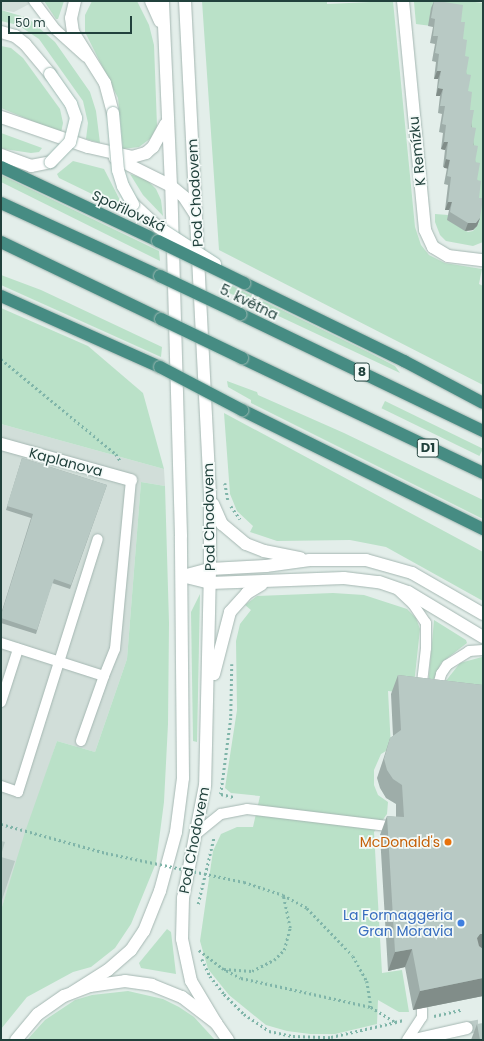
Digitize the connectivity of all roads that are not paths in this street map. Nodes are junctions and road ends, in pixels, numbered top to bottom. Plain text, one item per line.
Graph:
1 (34, 1) edge
2 (75, 1) edge
3 (151, 1) edge
4 (163, 1) edge
5 (185, 1) edge
6 (402, 1) edge
7 (1, 32) edge
8 (164, 36) junction
9 (95, 65) junction
10 (1, 117) edge
11 (168, 118) junction
12 (88, 146) junction
13 (1, 156) edge
14 (1, 167) edge
15 (171, 186) junction
16 (1, 203) edge
17 (196, 217) junction
18 (1, 242) edge
19 (483, 260) edge
20 (244, 284) junction
21 (1, 296) edge
22 (483, 403) edge
23 (483, 431) edge
24 (1, 444) edge
25 (483, 474) edge
26 (131, 480) joint
27 (210, 495) junction
28 (483, 529) edge
29 (98, 539) dead end
30 (310, 560) junction
31 (210, 569) junction
32 (182, 576) junction
33 (273, 582) junction
34 (210, 583) junction
35 (394, 586) junction
36 (483, 614) edge
37 (483, 637) edge
38 (1, 643) edge
39 (18, 649) junction
40 (483, 650) edge
41 (60, 662) junction
42 (104, 676) junction
43 (420, 697) edge
44 (435, 699) edge
45 (208, 700) junction
46 (1, 702) edge
47 (81, 741) dead end
48 (1, 786) edge
49 (396, 827) edge
50 (196, 834) junction
51 (73, 992) junction
52 (422, 1009) edge
53 (218, 1025) junction
54 (467, 1028) tunnel mouth
55 (16, 1040) edge
56 (228, 1040) edge
57 (236, 1040) edge
58 (407, 1040) edge
59 (414, 1040) edge

1 - 9 lane
2 - 9 main road
3 - 8 main road
4 - 8 main road, Pod Chodovem
5 - 17 main road, Pod Chodovem
6 - 19 main road, K Remízku
7 - 13 main road, bridge
8 - 11 main road, Pod Chodovem
9 - 20 main road, bridge
10 - 12 main road
11 - 12 main road
11 - 15 main road, Pod Chodovem
12 - 15 main road
14 - 20 highway, Spořilovská, bridge
15 - 17 main road
15 - 32 main road, Pod Chodovem
16 - 23 highway, 5. května / 8, bridge
17 - 27 main road, Pod Chodovem
18 - 25 highway, D1, bridge
20 - 22 highway, Spořilovská
21 - 28 highway, bridge
24 - 26 main road, Kaplanova
26 - 42 lane
27 - 30 main road
27 - 31 main road, Pod Chodovem
29 - 41 lane
30 - 31 main road
30 - 36 main road
31 - 32 main road
31 - 34 main road, Pod Chodovem
32 - 34 main road
32 - 51 main road, Pod Chodovem
33 - 34 main road
33 - 35 main road
33 - 45 main road
34 - 45 main road, Pod Chodovem
35 - 37 main road
35 - 43 lane
38 - 39 lane
39 - 41 lane
39 - 46 lane
40 - 44 lane
41 - 42 lane
41 - 48 lane
42 - 47 lane
45 - 50 main road, Pod Chodovem
49 - 50 lane
50 - 53 main road, Pod Chodovem
51 - 53 main road
51 - 55 main road, Pod Chodovem
52 - 58 lane
53 - 56 main road, Pod Chodovem
53 - 57 main road
54 - 59 main road

